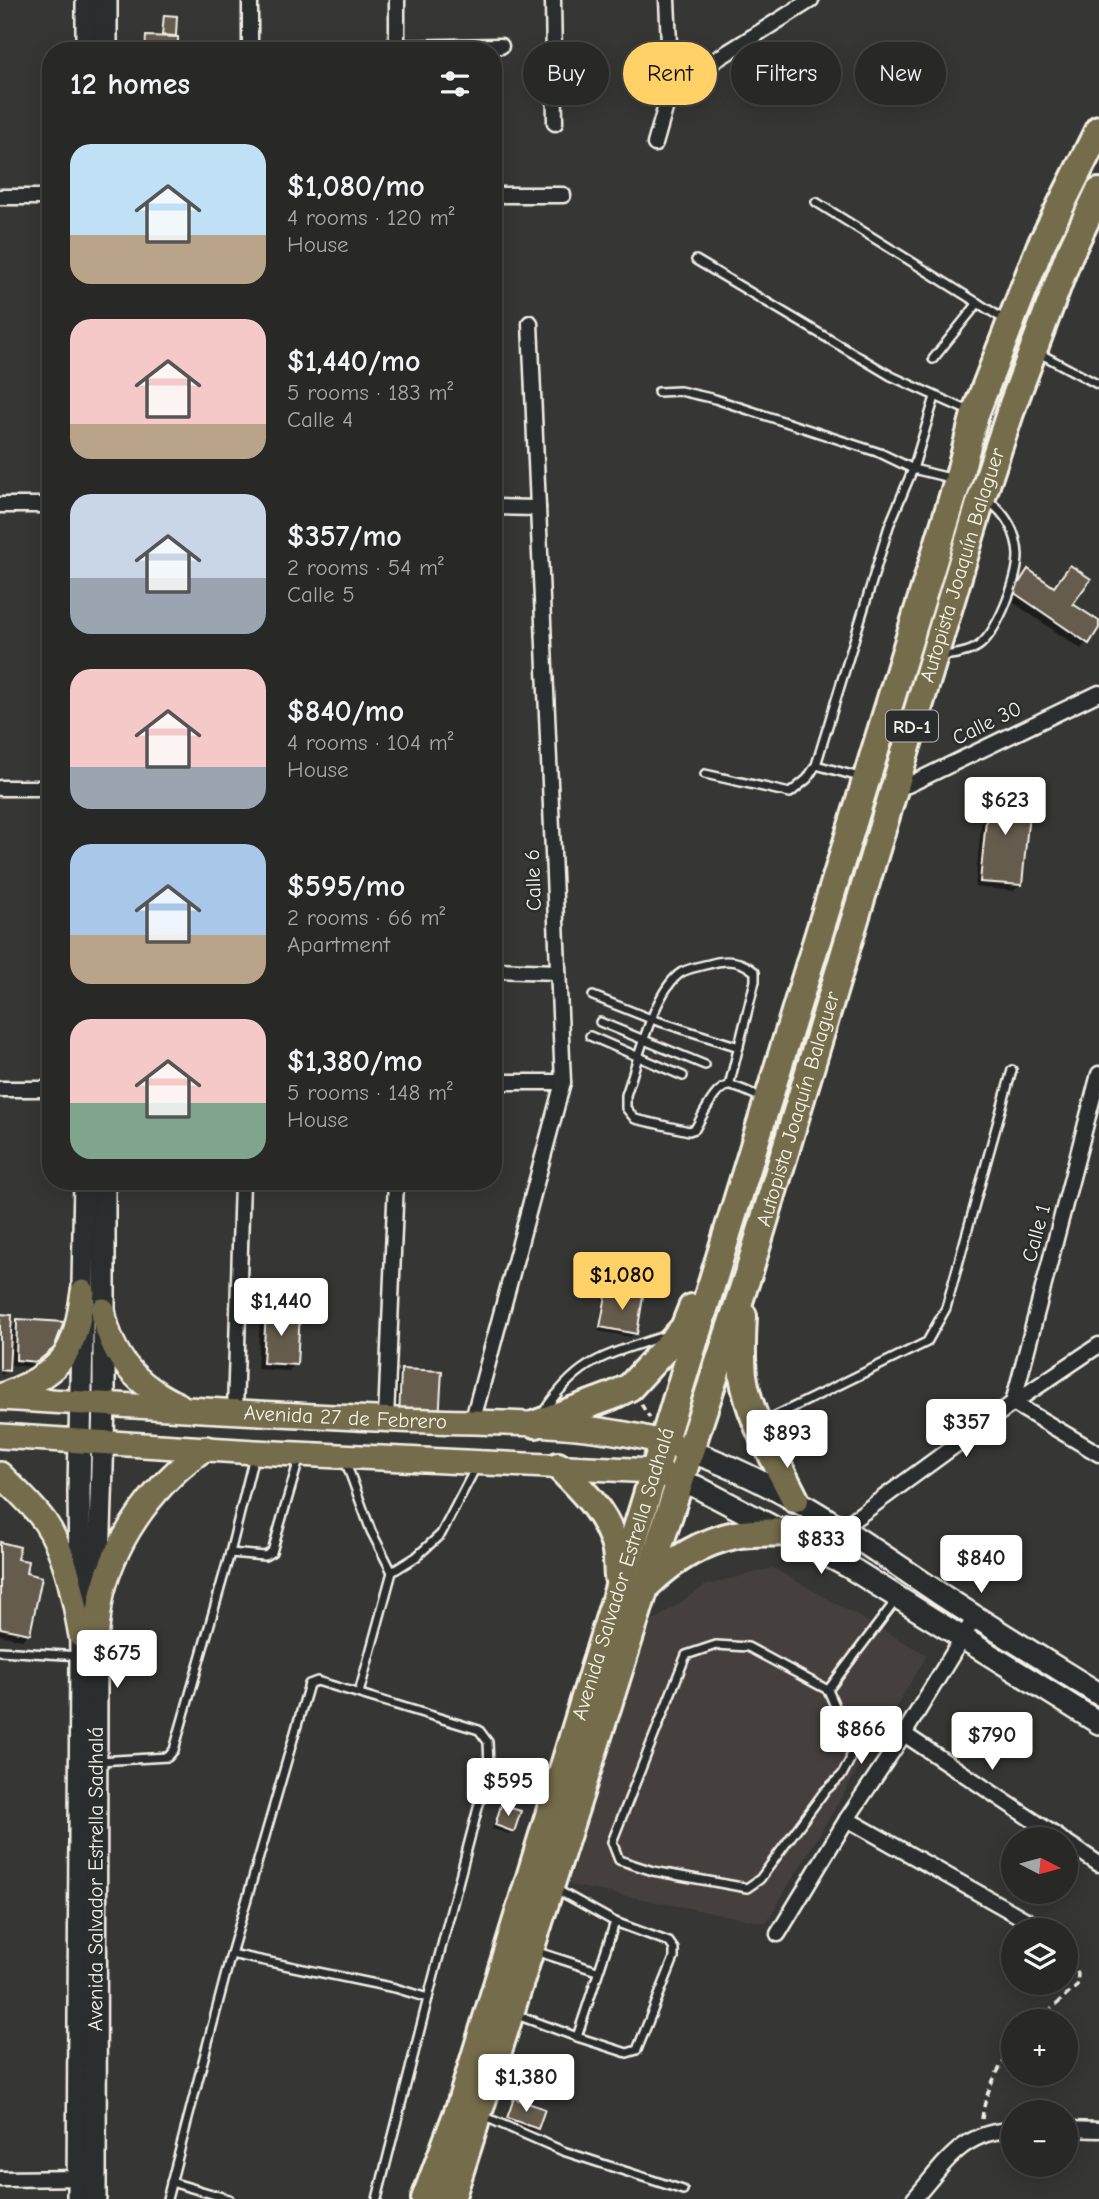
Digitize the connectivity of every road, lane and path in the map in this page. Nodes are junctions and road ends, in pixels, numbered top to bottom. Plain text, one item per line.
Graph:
1 (87, 0) edge
2 (106, 0) edge
3 (250, 0) edge
4 (397, 0) edge
5 (553, 0) edge
6 (667, 0) edge
7 (803, 2) edge
8 (87, 42) edge
9 (106, 42) edge
10 (250, 42) edge
11 (397, 42) edge
12 (669, 42) edge
13 (717, 58) edge
14 (666, 105) edge
15 (555, 123) dead end
16 (1099, 129) edge
17 (655, 144) dead end
18 (1099, 192) edge
19 (502, 195) edge
20 (563, 195) dead end
21 (0, 197) edge
22 (42, 197) edge
23 (816, 202) dead end
24 (696, 260) dead end
25 (978, 303) junction
26 (530, 323) dead end
27 (1011, 324) junction
28 (1034, 349) junction
29 (933, 359) dead end
30 (1099, 385) edge
31 (658, 392) dead end
32 (935, 397) junction
33 (975, 414) junction
34 (914, 469) junction
35 (958, 480) junction
36 (982, 497) junction
37 (0, 505) edge
38 (42, 505) edge
39 (502, 507) edge
40 (538, 508) junction
41 (933, 657) junction
42 (1099, 693) edge
43 (816, 765) junction
44 (705, 774) dead end
45 (867, 779) junction
46 (0, 788) edge
47 (42, 788) edge
48 (893, 789) junction
49 (502, 970) edge
50 (558, 972) junction
51 (593, 996) dead end
52 (651, 1018) junction
53 (600, 1022) dead end
54 (590, 1037) dead end
55 (645, 1041) junction
56 (738, 1047) junction
57 (639, 1058) junction
58 (705, 1065) dead end
59 (1012, 1070) dead end
60 (1099, 1074) edge
61 (683, 1076) dead end
62 (502, 1082) edge
63 (563, 1082) junction
64 (729, 1086) junction
65 (0, 1088) edge
66 (42, 1089) edge
67 (768, 1100) junction
68 (742, 1186) junction
69 (85, 1190) edge
70 (104, 1190) edge
71 (242, 1190) edge
72 (396, 1190) edge
73 (750, 1268) junction
74 (83, 1292) junction
75 (103, 1310) junction
76 (684, 1328) junction
77 (1099, 1345) edge
78 (0, 1397) edge
79 (80, 1403) junction
80 (1013, 1403) junction
81 (104, 1404) junction
82 (185, 1408) junction
83 (235, 1412) junction
84 (386, 1419) junction
85 (472, 1423) junction
86 (536, 1424) junction
87 (758, 1424) junction
88 (0, 1436) edge
89 (663, 1441) junction
90 (91, 1442) junction
91 (206, 1448) junction
92 (690, 1451) junction
93 (255, 1452) junction
94 (300, 1454) junction
95 (1099, 1454) edge
96 (344, 1456) junction
97 (478, 1464) junction
98 (558, 1466) junction
99 (653, 1471) junction
100 (0, 1474) edge
101 (681, 1481) junction
102 (795, 1499) junction
103 (842, 1528) junction
104 (785, 1532) junction
105 (817, 1550) junction
106 (230, 1553) junction
107 (392, 1572) junction
108 (646, 1585) junction
109 (619, 1589) junction
110 (897, 1599) junction
111 (975, 1617) junction
112 (961, 1638) junction
113 (86, 1644) junction
114 (0, 1651) edge
115 (828, 1690) junction
116 (359, 1693) junction
117 (1099, 1693) edge
118 (1099, 1723) edge
119 (904, 1734) junction
120 (97, 1761) junction
121 (847, 1819) junction
122 (1043, 1827) edge
123 (1078, 1850) edge
124 (1099, 1864) edge
125 (551, 1887) junction
126 (1023, 1918) edge
127 (615, 1922) junction
128 (778, 1934) dead end
129 (521, 1946) junction
130 (231, 1954) junction
131 (597, 1971) junction
132 (1067, 1995) edge
133 (428, 1998) junction
134 (1051, 2009) edge
135 (500, 2010) junction
136 (577, 2037) junction
137 (1001, 2065) edge
138 (480, 2115) junction
139 (1078, 2129) edge
140 (1099, 2130) edge
141 (1001, 2131) edge
142 (980, 2135) junction
143 (0, 2179) edge
144 (172, 2182) junction
145 (87, 2189) edge
146 (683, 2190) dead end
147 (167, 2199) edge
148 (229, 2199) edge
149 (377, 2199) edge
150 (425, 2199) edge
151 (452, 2199) edge
152 (915, 2199) edge

1 - 8 main road
2 - 9 main road
3 - 10 street
4 - 11 street
5 - 15 street
6 - 12 street
7 - 13 street
14 - 17 street
16 - 27 highway, Autopista Joaquín Balaguer / RD-1
18 - 28 highway, Autopista Joaquín Balaguer / RD-1
19 - 20 street
21 - 22 street
23 - 25 lane
24 - 32 lane
25 - 27 lane
25 - 29 lane
26 - 40 street, Calle 6
27 - 33 highway, Autopista Joaquín Balaguer / RD-1
28 - 30 lane
28 - 36 highway, Autopista Joaquín Balaguer / RD-1
31 - 34 lane
32 - 33 lane
32 - 34 lane
33 - 35 highway, Autopista Joaquín Balaguer / RD-1
34 - 35 lane
34 - 43 lane
35 - 45 highway, Autopista Joaquín Balaguer / RD-1
36 - 41 highway, Autopista Joaquín Balaguer / RD-1
36 - 41 lane
37 - 38 street
39 - 40 street
40 - 50 street, Calle 6
41 - 48 highway, Autopista Joaquín Balaguer / RD-1
42 - 48 street, Calle 30
43 - 44 lane
43 - 45 lane
45 - 67 highway, Autopista Joaquín Balaguer / RD-1
46 - 47 street
48 - 73 highway, Autopista Joaquín Balaguer / RD-1
49 - 50 street
50 - 63 street, Calle 6
51 - 52 lane
52 - 55 lane
52 - 56 lane
52 - 56 lane
53 - 55 lane
54 - 57 lane
55 - 57 lane
55 - 58 lane
56 - 64 lane
57 - 61 lane
57 - 64 lane
59 - 87 lane
60 - 80 street, Calle 1
62 - 63 street
63 - 85 street, Calle 6
64 - 67 lane
65 - 66 street
67 - 68 highway, Autopista Joaquín Balaguer / RD-1
68 - 76 highway
68 - 89 highway, Avenida Salvador Estrella Sadhalá
69 - 74 main road, Avenida Salvador Estrella Sadhalá
70 - 75 main road, Avenida Salvador Estrella Sadhalá
71 - 83 street
72 - 84 street
73 - 87 highway
73 - 92 highway, Avenida Salvador Estrella Sadhalá
74 - 78 main road
74 - 79 main road, Avenida Salvador Estrella Sadhalá
75 - 81 main road, Avenida Salvador Estrella Sadhalá
75 - 82 main road
76 - 86 highway
76 - 86 lane
77 - 80 street
78 - 79 main road, Avenida 27 de Febrero
79 - 81 main road, Avenida 27 de Febrero
79 - 90 main road, Avenida Salvador Estrella Sadhalá
80 - 95 street
80 - 103 street
81 - 82 main road, Avenida 27 de Febrero
81 - 90 main road, Avenida Salvador Estrella Sadhalá
82 - 83 main road, Avenida 27 de Febrero
83 - 84 main road, Avenida 27 de Febrero
84 - 85 main road, Avenida 27 de Febrero
85 - 86 main road, Avenida 27 de Febrero
86 - 89 main road, Avenida 27 de Febrero
87 - 102 highway
88 - 90 main road, Avenida 27 de Febrero
89 - 92 main road, Avenida 27 de Febrero
89 - 99 highway, Avenida Salvador Estrella Sadhalá
90 - 91 main road, Avenida 27 de Febrero
90 - 113 main road, Avenida Salvador Estrella Sadhalá
91 - 93 main road, Avenida 27 de Febrero
91 - 113 main road
92 - 101 highway, Avenida Salvador Estrella Sadhalá
92 - 102 main road
93 - 94 main road, Avenida 27 de Febrero
93 - 106 lane
94 - 96 main road, Avenida 27 de Febrero
94 - 106 lane
96 - 97 main road, Avenida 27 de Febrero
96 - 107 lane
97 - 98 main road, Avenida 27 de Febrero
97 - 107 lane
98 - 99 main road, Avenida 27 de Febrero
98 - 109 highway
99 - 101 main road, Avenida 27 de Febrero
99 - 109 highway, Avenida Salvador Estrella Sadhalá
100 - 113 main road
101 - 104 main road
101 - 108 highway, Avenida Salvador Estrella Sadhalá
102 - 103 main road
103 - 105 street
103 - 111 main road
104 - 105 main road
104 - 108 highway
105 - 110 main road
106 - 120 lane
107 - 116 lane
108 - 125 highway, Avenida Salvador Estrella Sadhalá
109 - 129 highway, Avenida Salvador Estrella Sadhalá
110 - 112 main road
110 - 115 lane
111 - 112 street
111 - 117 main road
112 - 118 main road
112 - 119 street
113 - 114 lane
113 - 120 main road, Avenida Salvador Estrella Sadhalá
113 - 145 main road, Avenida Salvador Estrella Sadhalá
115 - 115 lane
116 - 130 lane
116 - 133 lane
119 - 121 street
119 - 122 street
120 - 145 main road, Avenida Salvador Estrella Sadhalá
121 - 126 street
121 - 128 street
123 - 124 street
125 - 127 lane
125 - 129 highway, Avenida Salvador Estrella Sadhalá
127 - 131 lane
127 - 136 lane
129 - 131 lane
129 - 135 highway, Avenida Salvador Estrella Sadhalá
130 - 133 lane
130 - 144 lane
131 - 136 lane
132 - 134 path
133 - 149 lane
135 - 136 lane
135 - 138 highway, Avenida Salvador Estrella Sadhalá
135 - 150 highway, Avenida Salvador Estrella Sadhalá
137 - 142 path
138 - 146 lane
138 - 151 highway, Avenida Salvador Estrella Sadhalá
139 - 140 street
141 - 142 street
142 - 152 street
143 - 145 street
144 - 147 lane
144 - 148 lane

